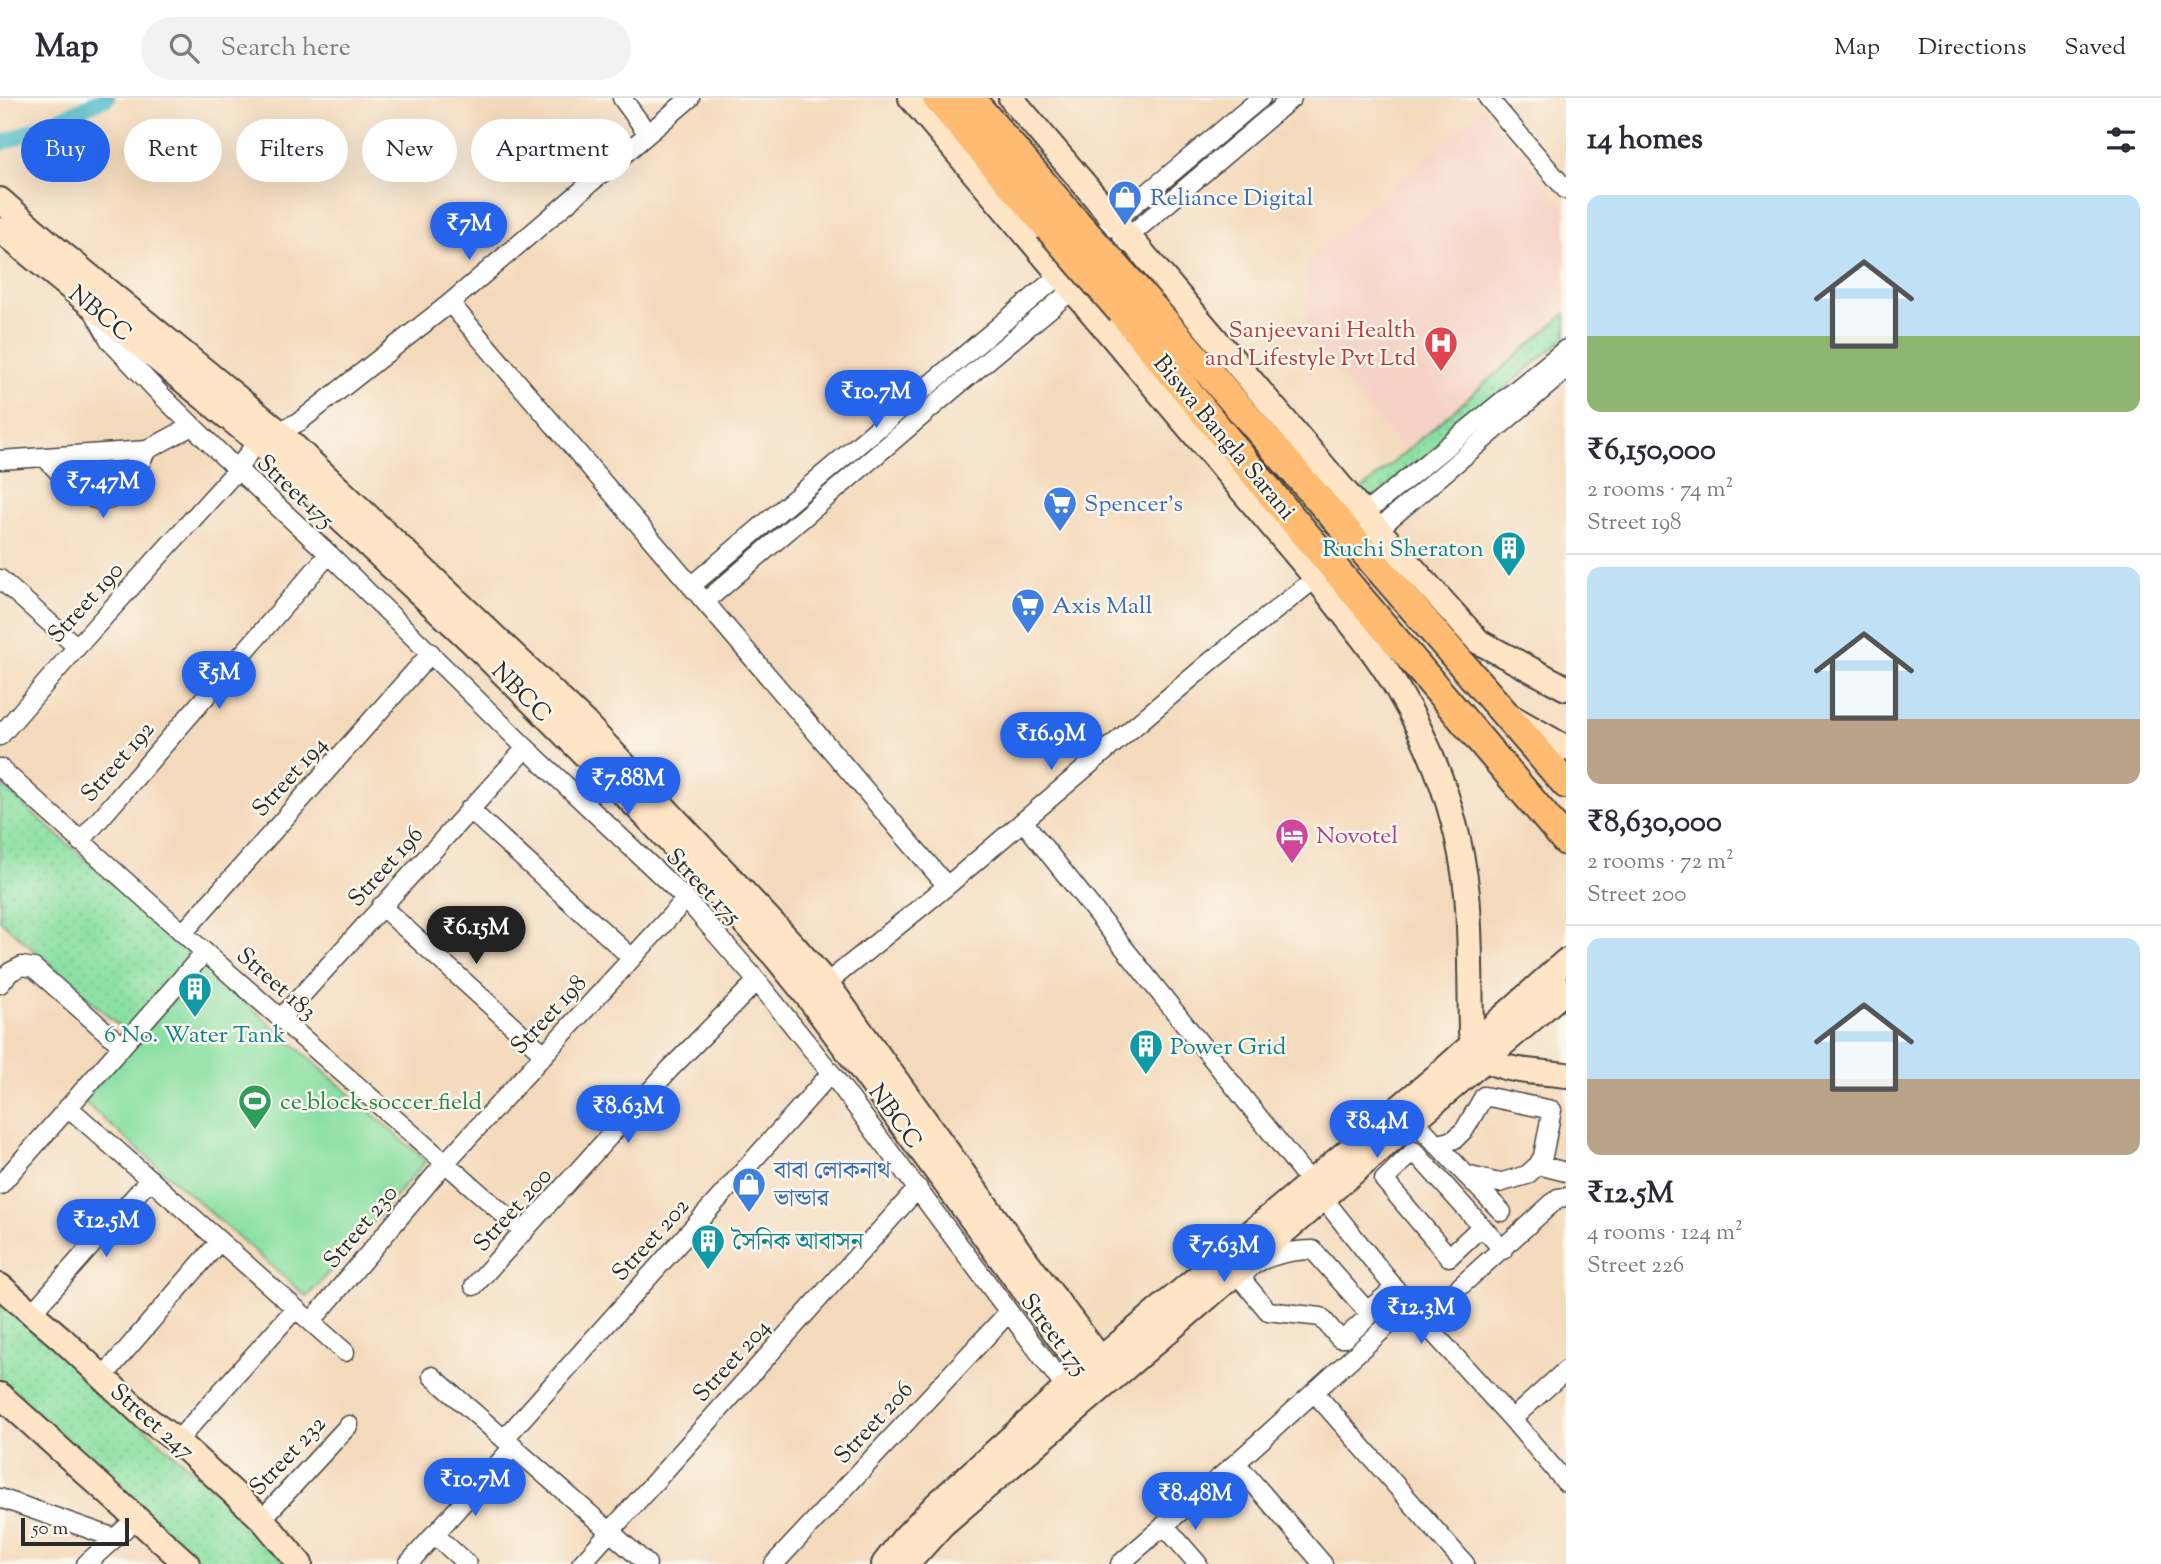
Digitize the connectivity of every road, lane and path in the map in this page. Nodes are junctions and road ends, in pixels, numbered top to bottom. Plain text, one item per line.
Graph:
1 (622, 98) edge
2 (690, 98) edge
3 (911, 98) edge
4 (937, 98) edge
5 (970, 98) edge
6 (1010, 98) edge
7 (1261, 98) edge
8 (1292, 98) edge
9 (1488, 98) edge
10 (648, 134) junction
11 (1566, 190) edge
12 (0, 200) edge
13 (1058, 220) junction
14 (1121, 229) junction
15 (0, 230) edge
16 (1066, 284) junction
17 (1130, 301) junction
18 (89, 303) junction
19 (450, 303) junction
20 (1566, 349) edge
21 (1566, 370) edge
22 (192, 426) junction
23 (267, 436) junction
24 (147, 450) junction
25 (44, 457) junction
26 (0, 460) edge
27 (237, 470) junction
28 (1371, 522) junction
29 (329, 554) junction
30 (1316, 578) junction
31 (0, 579) edge
32 (692, 585) junction
33 (706, 601) junction
34 (77, 647) junction
35 (431, 653) junction
36 (1566, 688) edge
37 (1509, 716) junction
38 (0, 736) edge
39 (526, 748) junction
40 (1566, 748) edge
41 (0, 768) edge
42 (1566, 784) edge
43 (469, 809) junction
44 (1023, 821) junction
45 (1566, 841) edge
46 (80, 842) junction
47 (947, 886) junction
48 (686, 898) junction
49 (381, 906) junction
50 (183, 933) junction
51 (205, 952) junction
52 (632, 958) junction
53 (1566, 961) edge
54 (757, 981) junction
55 (0, 984) edge
56 (1566, 990) edge
57 (817, 991) junction
58 (281, 1018) junction
59 (122, 1046) junction
60 (1480, 1051) junction
61 (544, 1054) junction
62 (831, 1073) junction
63 (1566, 1075) edge
64 (68, 1107) junction
65 (1559, 1110) edge
66 (1415, 1121) junction
67 (1437, 1145) junction
68 (1400, 1149) junction
69 (1372, 1157) junction
70 (446, 1162) junction
71 (1538, 1165) junction
72 (1566, 1172) edge
73 (1388, 1175) junction
74 (1466, 1175) junction
75 (150, 1179) junction
76 (0, 1185) edge
77 (918, 1188) junction
78 (1316, 1189) junction
79 (1566, 1197) edge
80 (1502, 1212) dead end
81 (1482, 1226) junction
82 (524, 1232) junction
83 (219, 1242) junction
84 (1503, 1250) junction
85 (0, 1286) edge
86 (474, 1286) dead end
87 (1395, 1288) junction
88 (1409, 1306) junction
89 (295, 1309) junction
90 (1367, 1311) junction
91 (32, 1313) junction
92 (1008, 1313) junction
93 (1423, 1320) junction
94 (311, 1322) junction
95 (345, 1352) dead end
96 (1566, 1370) edge
97 (432, 1376) dead end
98 (103, 1377) junction
99 (1090, 1383) junction
100 (1314, 1392) junction
101 (0, 1395) edge
102 (1512, 1419) junction
103 (349, 1425) dead end
104 (177, 1441) junction
105 (509, 1442) junction
106 (1236, 1463) junction
107 (1566, 1483) edge
108 (0, 1498) edge
109 (137, 1518) junction
110 (262, 1519) junction
111 (1164, 1525) junction
112 (611, 1532) junction
113 (434, 1534) junction
114 (115, 1538) junction
115 (86, 1564) edge
116 (187, 1564) edge
117 (300, 1564) edge
118 (408, 1564) edge
119 (467, 1564) edge
120 (581, 1564) edge
121 (647, 1564) edge
122 (774, 1564) edge
123 (884, 1564) edge
124 (907, 1564) edge
125 (1119, 1564) edge
126 (1198, 1564) edge
127 (1323, 1564) edge
128 (1465, 1564) edge

1 - 10 street
2 - 10 street
3 - 16 street
4 - 13 main road, Biswa Bangla Sarani
5 - 13 main road, Biswa Bangla Sarani
6 - 14 street
7 - 14 street
8 - 14 street
9 - 11 street
10 - 19 street
12 - 23 street
13 - 17 main road, Biswa Bangla Sarani, bridge
14 - 16 street
14 - 28 street
15 - 18 street, NBCC
16 - 30 street
16 - 32 street
16 - 33 street
17 - 37 main road, Biswa Bangla Sarani
17 - 45 main road, Biswa Bangla Sarani
18 - 22 street, Street 175
18 - 23 street, NBCC
19 - 23 street
19 - 32 street
20 - 28 street
21 - 28 street
22 - 24 street
22 - 27 street, Street 175
23 - 27 street, Street 190
23 - 57 street, NBCC
24 - 25 street
24 - 25 street
25 - 26 street
27 - 29 street, Street 175
27 - 34 street, Street 190
28 - 36 street
29 - 35 street, Street 175
29 - 46 street, Street 192
30 - 44 street
30 - 60 street
31 - 34 street
32 - 33 street
33 - 47 street
34 - 38 street, Street 190
35 - 39 street, Street 175
35 - 50 street, Street 194
37 - 40 street
37 - 42 main road, Biswa Bangla Sarani
39 - 43 street, Street 196
39 - 48 street, Street 175
41 - 46 street, Street 183
43 - 49 street, Street 196
43 - 52 street
44 - 47 street
44 - 78 street
46 - 50 street, Street 183
47 - 57 street
48 - 52 street, Street 198
48 - 54 street, Street 175
49 - 58 street, Street 196
49 - 61 street
50 - 51 street, Street 183
51 - 58 street, Street 183
51 - 59 street
52 - 61 street, Street 198
53 - 60 street
54 - 62 street, Street 175
54 - 82 street, Street 200
55 - 59 street
56 - 60 street
57 - 99 street, NBCC
58 - 70 street, Street 183
59 - 64 street
60 - 63 street
60 - 66 street
60 - 78 street
61 - 70 street, Street 198
62 - 77 street, Street 175
62 - 105 street, Street 202
64 - 75 street
64 - 76 street
65 - 67 street
65 - 71 street
66 - 67 street
66 - 68 street
67 - 74 street
68 - 69 street
68 - 73 street
68 - 81 street
69 - 73 street
69 - 78 street
70 - 82 street, Street 183
70 - 94 street, Street 230
71 - 72 street
71 - 74 street
73 - 81 street
74 - 80 street
75 - 83 street
75 - 91 street
77 - 92 street, Street 175
77 - 112 street, Street 204
78 - 87 street
78 - 99 street
79 - 84 street
81 - 84 street
82 - 86 street, Street 200
83 - 89 street
83 - 98 street
84 - 93 street
85 - 91 street, Street 247
87 - 88 street
87 - 90 street
88 - 93 street
88 - 100 street
89 - 94 street
89 - 104 street
90 - 90 street
91 - 98 street, Street 247
92 - 99 street, Street 175
92 - 122 street, Street 206
93 - 102 street
94 - 95 street
96 - 102 street
97 - 105 street
98 - 104 street, Street 247
99 - 123 street
99 - 124 street
100 - 106 street
100 - 128 street
101 - 109 street
102 - 107 street
103 - 110 street, Street 232
104 - 110 street, Street 247
105 - 112 street
105 - 113 street, Street 202
106 - 111 street
106 - 127 street
108 - 114 street
109 - 114 street
109 - 116 street
110 - 117 street, Street 247
111 - 125 street
111 - 126 street
112 - 120 street, Street 204
112 - 121 street
113 - 118 street, Street 202
113 - 119 street
114 - 115 street

